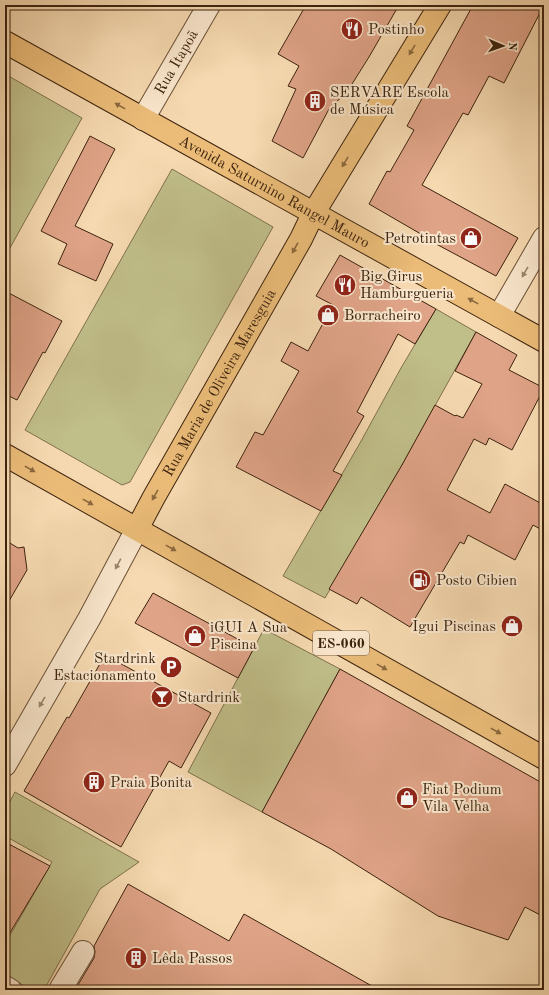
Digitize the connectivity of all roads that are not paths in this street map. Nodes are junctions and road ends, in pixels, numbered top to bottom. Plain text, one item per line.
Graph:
1 (209, 5) edge
2 (440, 5) edge
3 (5, 42) edge
4 (143, 119) junction
5 (313, 214) junction
6 (544, 238) edge
7 (499, 316) junction
8 (544, 341) edge
9 (5, 455) edge
10 (137, 529) junction
11 (544, 758) edge
12 (5, 765) edge
13 (82, 952) dead end
14 (5, 987) edge
15 (10, 990) edge
16 (60, 990) edge

1 - 4 street, Rua Itapoã
2 -> 5 main road, Rua Maria de Oliveira Maresguia
4 -> 3 main road, Avenida Saturnino Rangel Mauro
4 - 5 main road, Avenida Saturnino Rangel Mauro
7 -> 5 main road, Avenida Saturnino Rangel Mauro
5 -> 10 main road, Rua Maria de Oliveira Maresguia
6 -> 7 street
7 - 8 main road, Avenida Saturnino Rangel Mauro
9 -> 10 main road, ES-060
10 -> 11 main road, ES-060
10 -> 12 street, Rua Maria de Oliveira Maresguia
13 - 16 street
14 - 15 street

